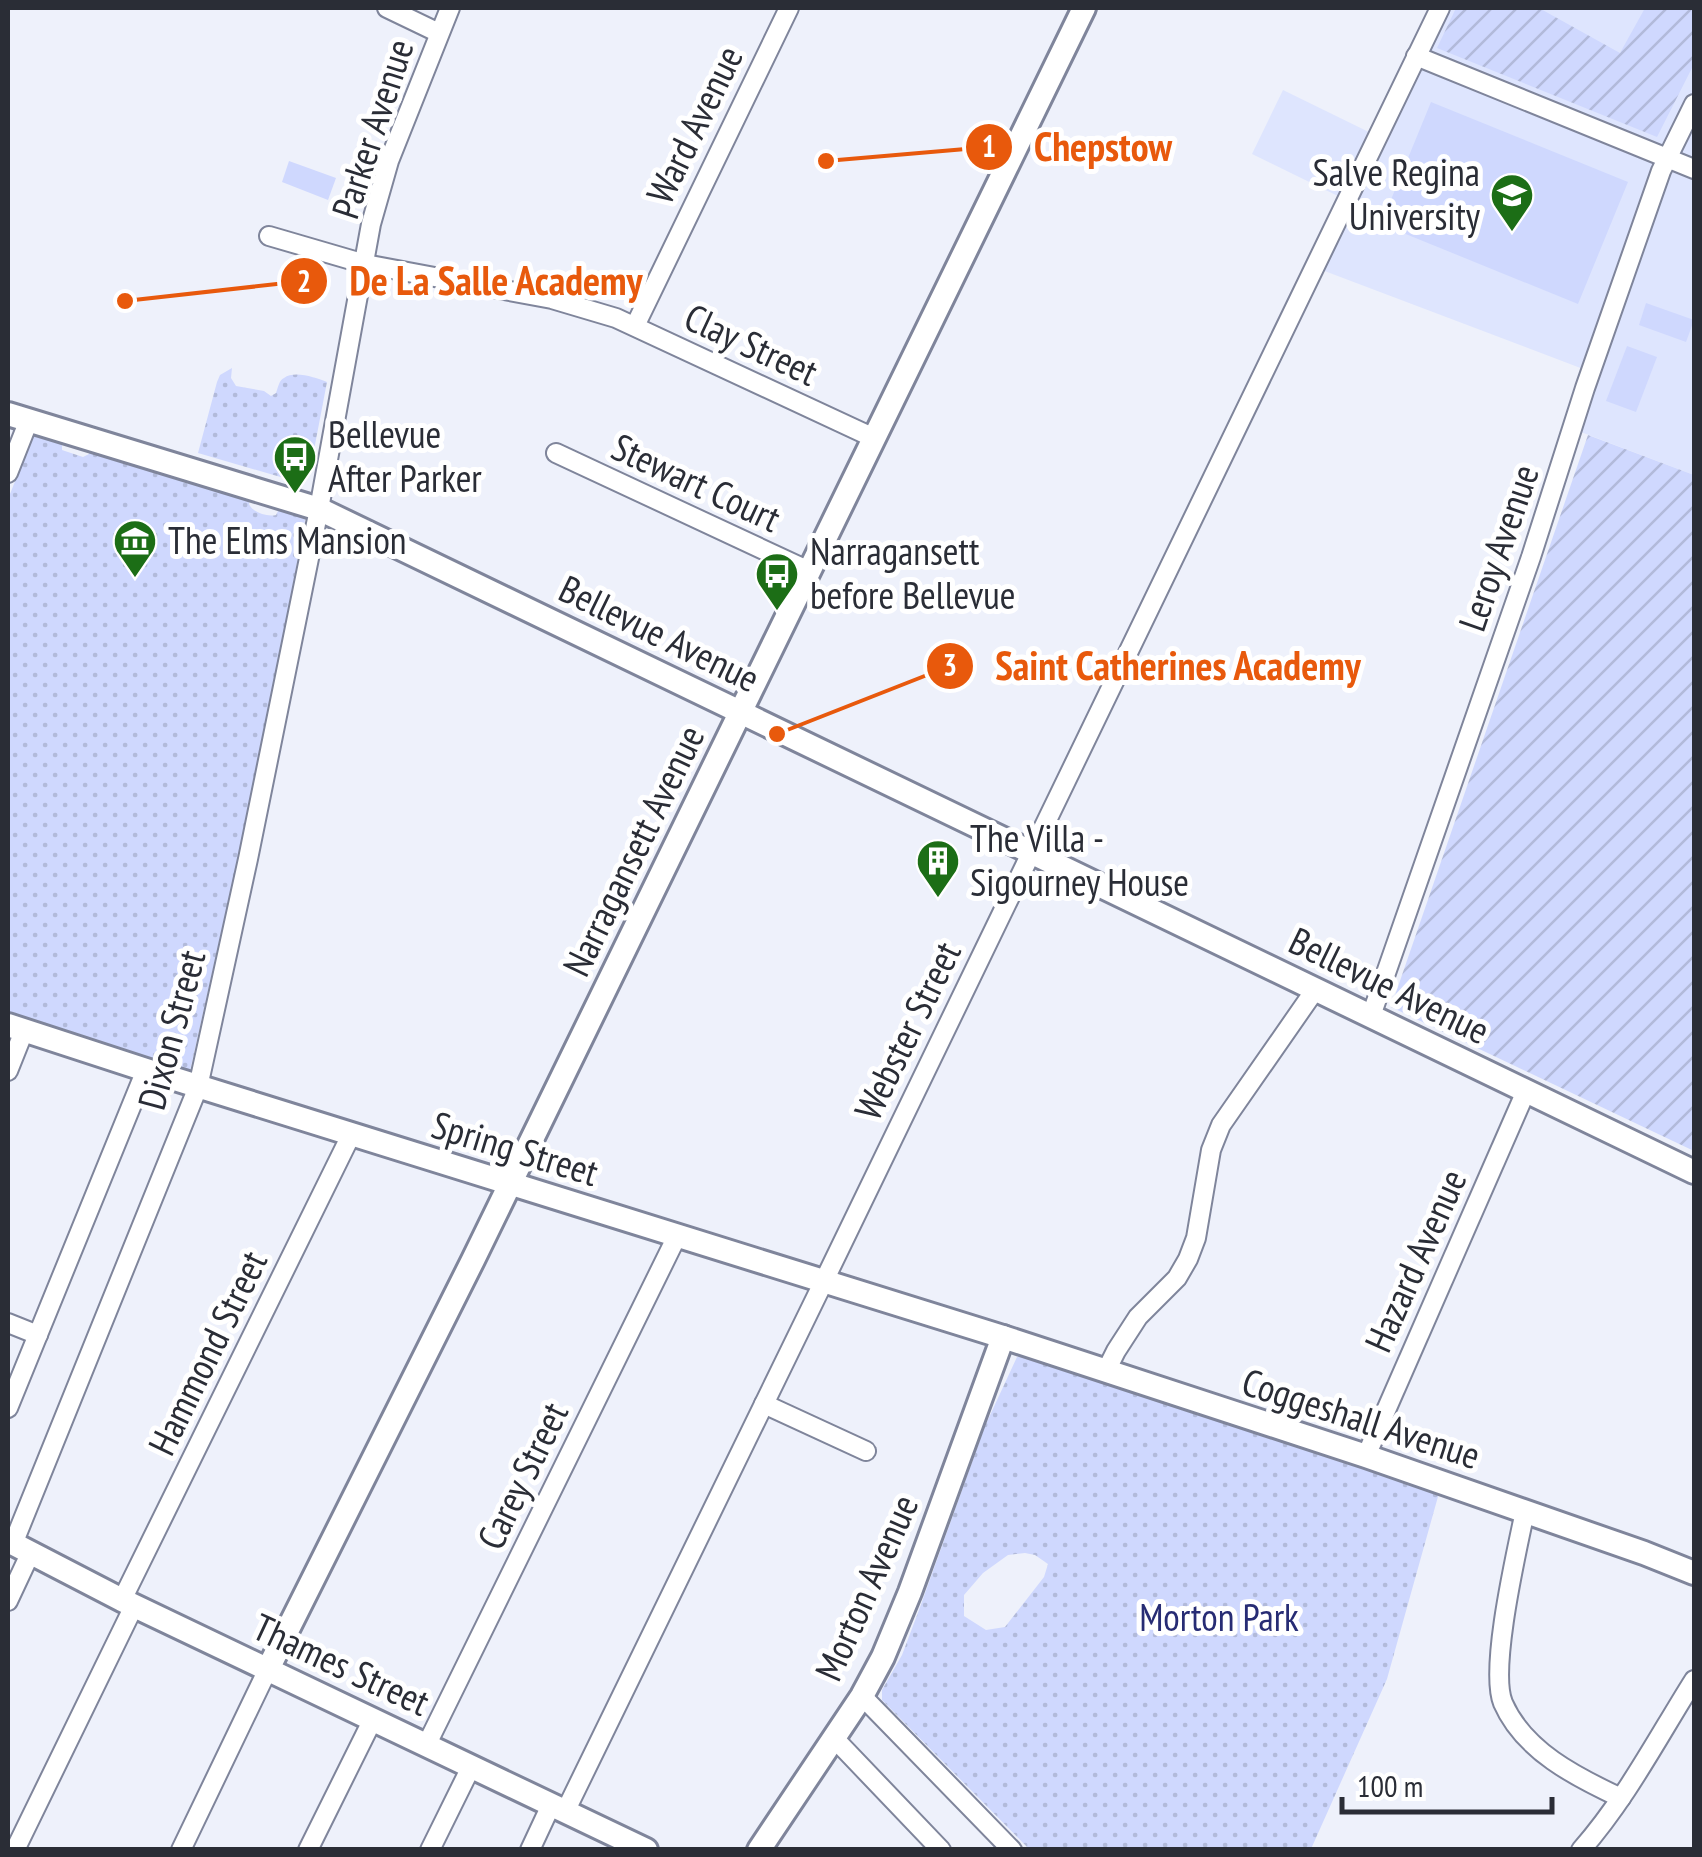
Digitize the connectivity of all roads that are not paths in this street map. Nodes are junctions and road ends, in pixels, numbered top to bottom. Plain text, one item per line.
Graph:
1 (387, 8) edge
2 (450, 8) edge
3 (789, 8) edge
4 (1084, 8) edge
5 (1440, 8) edge
6 (439, 33) junction
7 (1416, 56) junction
8 (1694, 104) edge
9 (1666, 158) junction
10 (1694, 169) edge
11 (269, 236) dead end
12 (366, 264) junction
13 (634, 326) junction
14 (18, 417) edge
15 (874, 438) junction
16 (556, 453) dead end
17 (8, 473) edge
18 (319, 509) junction
19 (809, 571) junction
20 (740, 712) junction
21 (1030, 852) junction
22 (1315, 990) junction
23 (1371, 1016) junction
24 (16, 1028) edge
25 (146, 1070) junction
26 (8, 1071) edge
27 (198, 1086) junction
28 (1526, 1091) junction
29 (352, 1135) junction
30 (1694, 1172) edge
31 (510, 1184) junction
32 (677, 1236) junction
33 (824, 1282) junction
34 (8, 1323) edge
35 (38, 1335) junction
36 (1003, 1337) junction
37 (1106, 1371) junction
38 (764, 1404) junction
39 (8, 1408) edge
40 (866, 1451) dead end
41 (1366, 1456) junction
42 (1525, 1511) junction
43 (17, 1546) edge
44 (1694, 1574) edge
45 (8, 1601) edge
46 (128, 1603) junction
47 (268, 1669) junction
48 (1694, 1680) edge
49 (862, 1696) junction
50 (373, 1718) junction
51 (833, 1737) junction
52 (427, 1744) junction
53 (471, 1767) junction
54 (1621, 1798) junction
55 (558, 1808) junction
56 (15, 1850) edge
57 (182, 1850) edge
58 (308, 1850) edge
59 (430, 1850) edge
60 (530, 1850) edge
61 (646, 1850) edge
62 (759, 1850) edge
63 (941, 1850) edge
64 (1012, 1850) edge
65 (1582, 1850) edge

1 - 6 street
2 - 6 street, Parker Avenue
3 - 13 street, Ward Avenue
4 - 15 main road, Narragansett Avenue
5 - 7 street, Webster Street
6 - 12 street, Parker Avenue
7 - 9 street
7 - 21 street, Webster Street
8 - 9 street, Leroy Avenue
9 - 10 street
9 - 23 street, Leroy Avenue
11 - 12 street, Clay Street
12 - 13 street, Clay Street
12 - 18 street, Parker Avenue
13 - 15 street, Clay Street
14 - 17 street
14 - 18 main road, Bellevue Avenue
15 - 19 main road, Narragansett Avenue
16 - 19 street, Stewart Court
18 - 20 main road, Bellevue Avenue
18 - 27 street, Dixon Street
19 - 20 main road, Narragansett Avenue
20 - 21 main road, Bellevue Avenue
20 - 31 main road, Narragansett Avenue
21 - 22 main road, Bellevue Avenue
21 - 33 street, Webster Street
22 - 23 main road, Bellevue Avenue
22 - 37 street
23 - 28 main road, Bellevue Avenue
24 - 25 main road, Spring Street
24 - 26 street
25 - 27 main road, Spring Street
25 - 35 street
27 - 29 main road, Spring Street
27 - 43 street, Dixon Street
28 - 30 main road, Bellevue Avenue
28 - 41 street, Hazard Avenue
29 - 31 main road, Spring Street
29 - 46 street, Hammond Street
31 - 32 main road, Spring Street
31 - 47 main road, Narragansett Avenue
32 - 33 main road, Spring Street
32 - 52 street, Carey Street
33 - 36 main road, Spring Street
33 - 38 street, Webster Street
34 - 35 street
35 - 39 street
36 - 37 main road, Coggeshall Avenue
36 - 49 main road, Morton Avenue
37 - 41 main road, Coggeshall Avenue
38 - 40 street
38 - 55 street, Webster Street
41 - 42 main road, Coggeshall Avenue
42 - 44 main road, Coggeshall Avenue
42 - 54 street
43 - 45 street, Dixon Street
43 - 46 main road, Thames Street
46 - 47 main road, Thames Street
46 - 56 street, Hammond Street
47 - 50 main road, Thames Street
47 - 57 street
48 - 54 street
49 - 51 main road, Morton Avenue
49 - 64 street
50 - 52 main road, Thames Street
50 - 58 street
51 - 62 main road, Morton Avenue
51 - 63 street
52 - 53 main road, Thames Street
53 - 55 main road, Thames Street
53 - 59 street
54 - 65 street
55 - 60 street, Webster Street
55 - 61 main road, Thames Street

